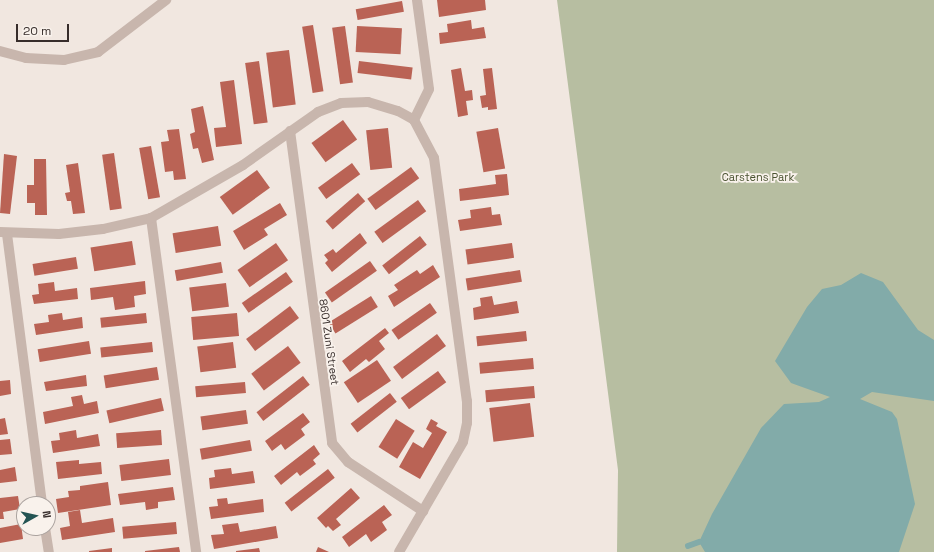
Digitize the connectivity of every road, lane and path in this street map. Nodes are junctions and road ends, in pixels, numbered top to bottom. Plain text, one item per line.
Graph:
1 (166, 0) edge
2 (417, 0) edge
3 (0, 51) edge
4 (414, 120) junction
5 (290, 131) junction
6 (151, 218) junction
7 (3, 233) edge
8 (41, 496) edge
9 (422, 511) junction
10 (46, 536) edge
11 (49, 552) edge
12 (196, 552) edge
13 (399, 552) edge

1 - 3 street
2 - 4 street
4 - 5 street
4 - 9 street
5 - 6 street
5 - 9 street, 8601 Zuni Street
6 - 7 street
6 - 12 street
7 - 8 street
9 - 13 street
10 - 11 street

